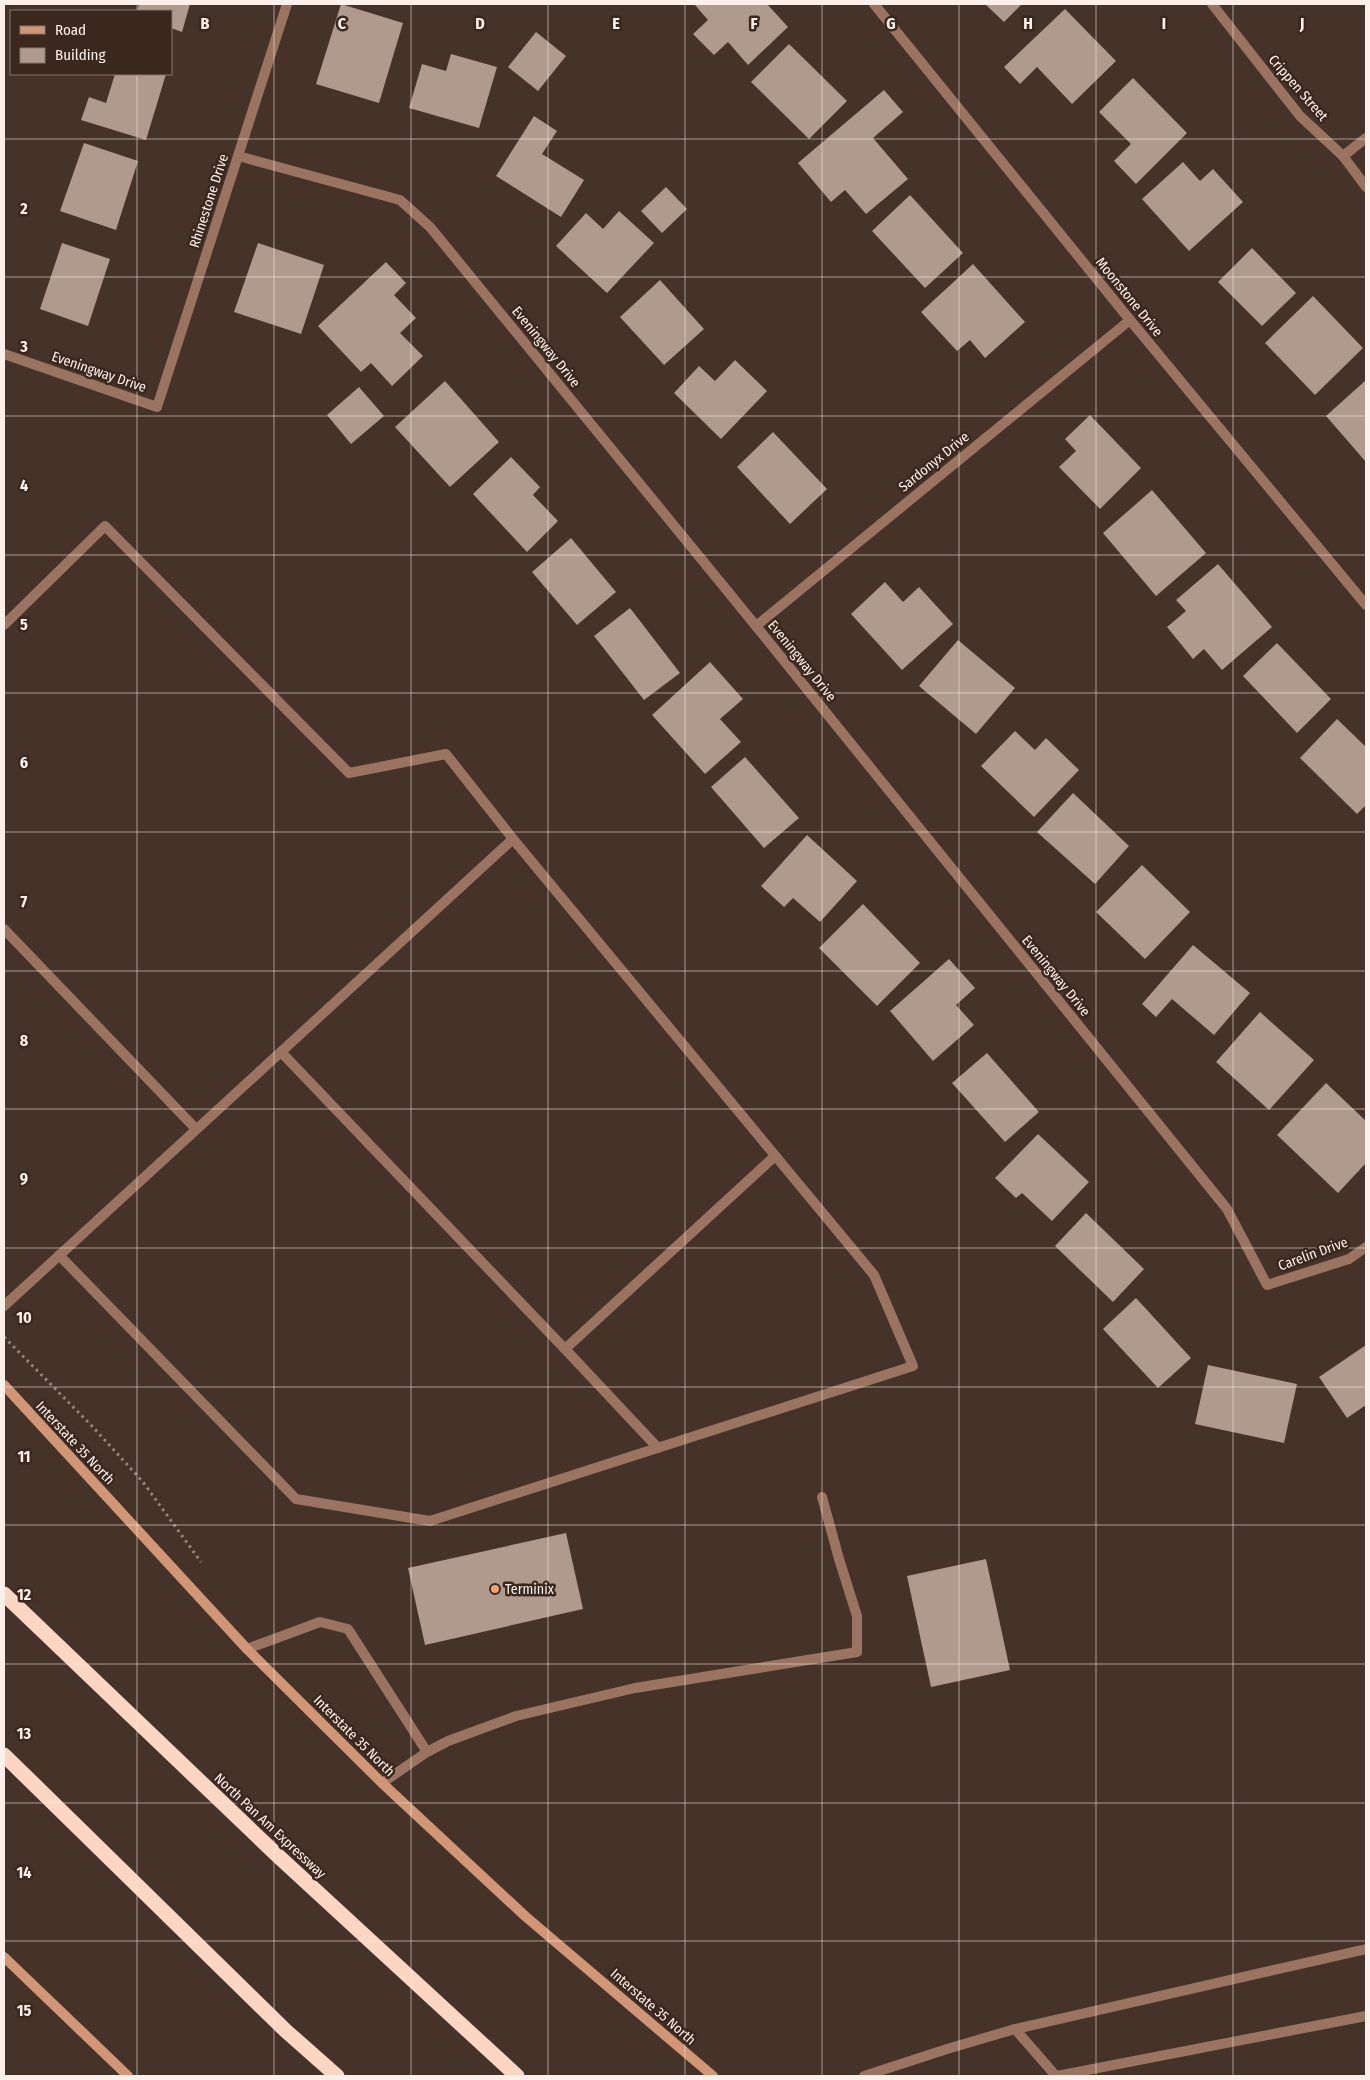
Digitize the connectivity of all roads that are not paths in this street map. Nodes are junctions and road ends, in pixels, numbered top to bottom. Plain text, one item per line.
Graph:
1 (287, 4) edge
2 (874, 4) edge
3 (1212, 4) edge
4 (1366, 138) edge
5 (238, 156) junction
6 (1344, 156) junction
7 (1366, 187) edge
8 (1130, 320) junction
9 (4, 354) edge
10 (157, 407) joint
11 (1366, 605) edge
12 (4, 625) edge
13 (756, 626) junction
14 (513, 839) junction
15 (4, 929) edge
16 (281, 1052) junction
17 (196, 1129) junction
18 (775, 1156) junction
19 (1366, 1247) edge
20 (60, 1255) junction
21 (1267, 1285) joint
22 (4, 1306) edge
23 (565, 1349) junction
24 (4, 1385) edge
25 (658, 1448) junction
26 (822, 1497) dead end
27 (4, 1594) edge
28 (247, 1649) junction
29 (427, 1752) junction
30 (4, 1755) edge
31 (382, 1783) junction
32 (1366, 1949) edge
33 (4, 1957) edge
34 (1366, 2016) edge
35 (1015, 2030) junction
36 (128, 2076) edge
37 (337, 2076) edge
38 (517, 2076) edge
39 (713, 2076) edge
40 (864, 2076) edge
41 (1057, 2076) edge

1 - 5 street, Rhinestone Drive
2 - 8 street, Moonstone Drive
3 - 6 street, Crippen Street
4 - 6 street
5 - 10 street, Rhinestone Drive
5 - 13 street, Eveningway Drive
6 - 7 street, Crippen Street
8 - 11 street, Moonstone Drive
8 - 13 street, Sardonyx Drive
9 - 10 street, Eveningway Drive
12 - 14 street
13 - 21 street, Eveningway Drive
14 - 16 street
14 - 18 street
15 - 17 street
16 - 17 street
16 - 23 street
17 - 20 street
18 - 23 street
18 - 25 street
19 - 21 street, Carelin Drive
20 - 22 street
20 - 25 street
23 - 25 street
24 - 28 main road, Interstate 35 North
26 - 29 street
27 - 38 highway, North Pan Am Expressway
28 - 29 street
28 - 31 main road, Interstate 35 North
29 - 31 street
30 - 37 highway
31 - 39 main road, Interstate 35 North
32 - 35 street
33 - 36 main road
34 - 41 street
35 - 40 street
35 - 41 street

